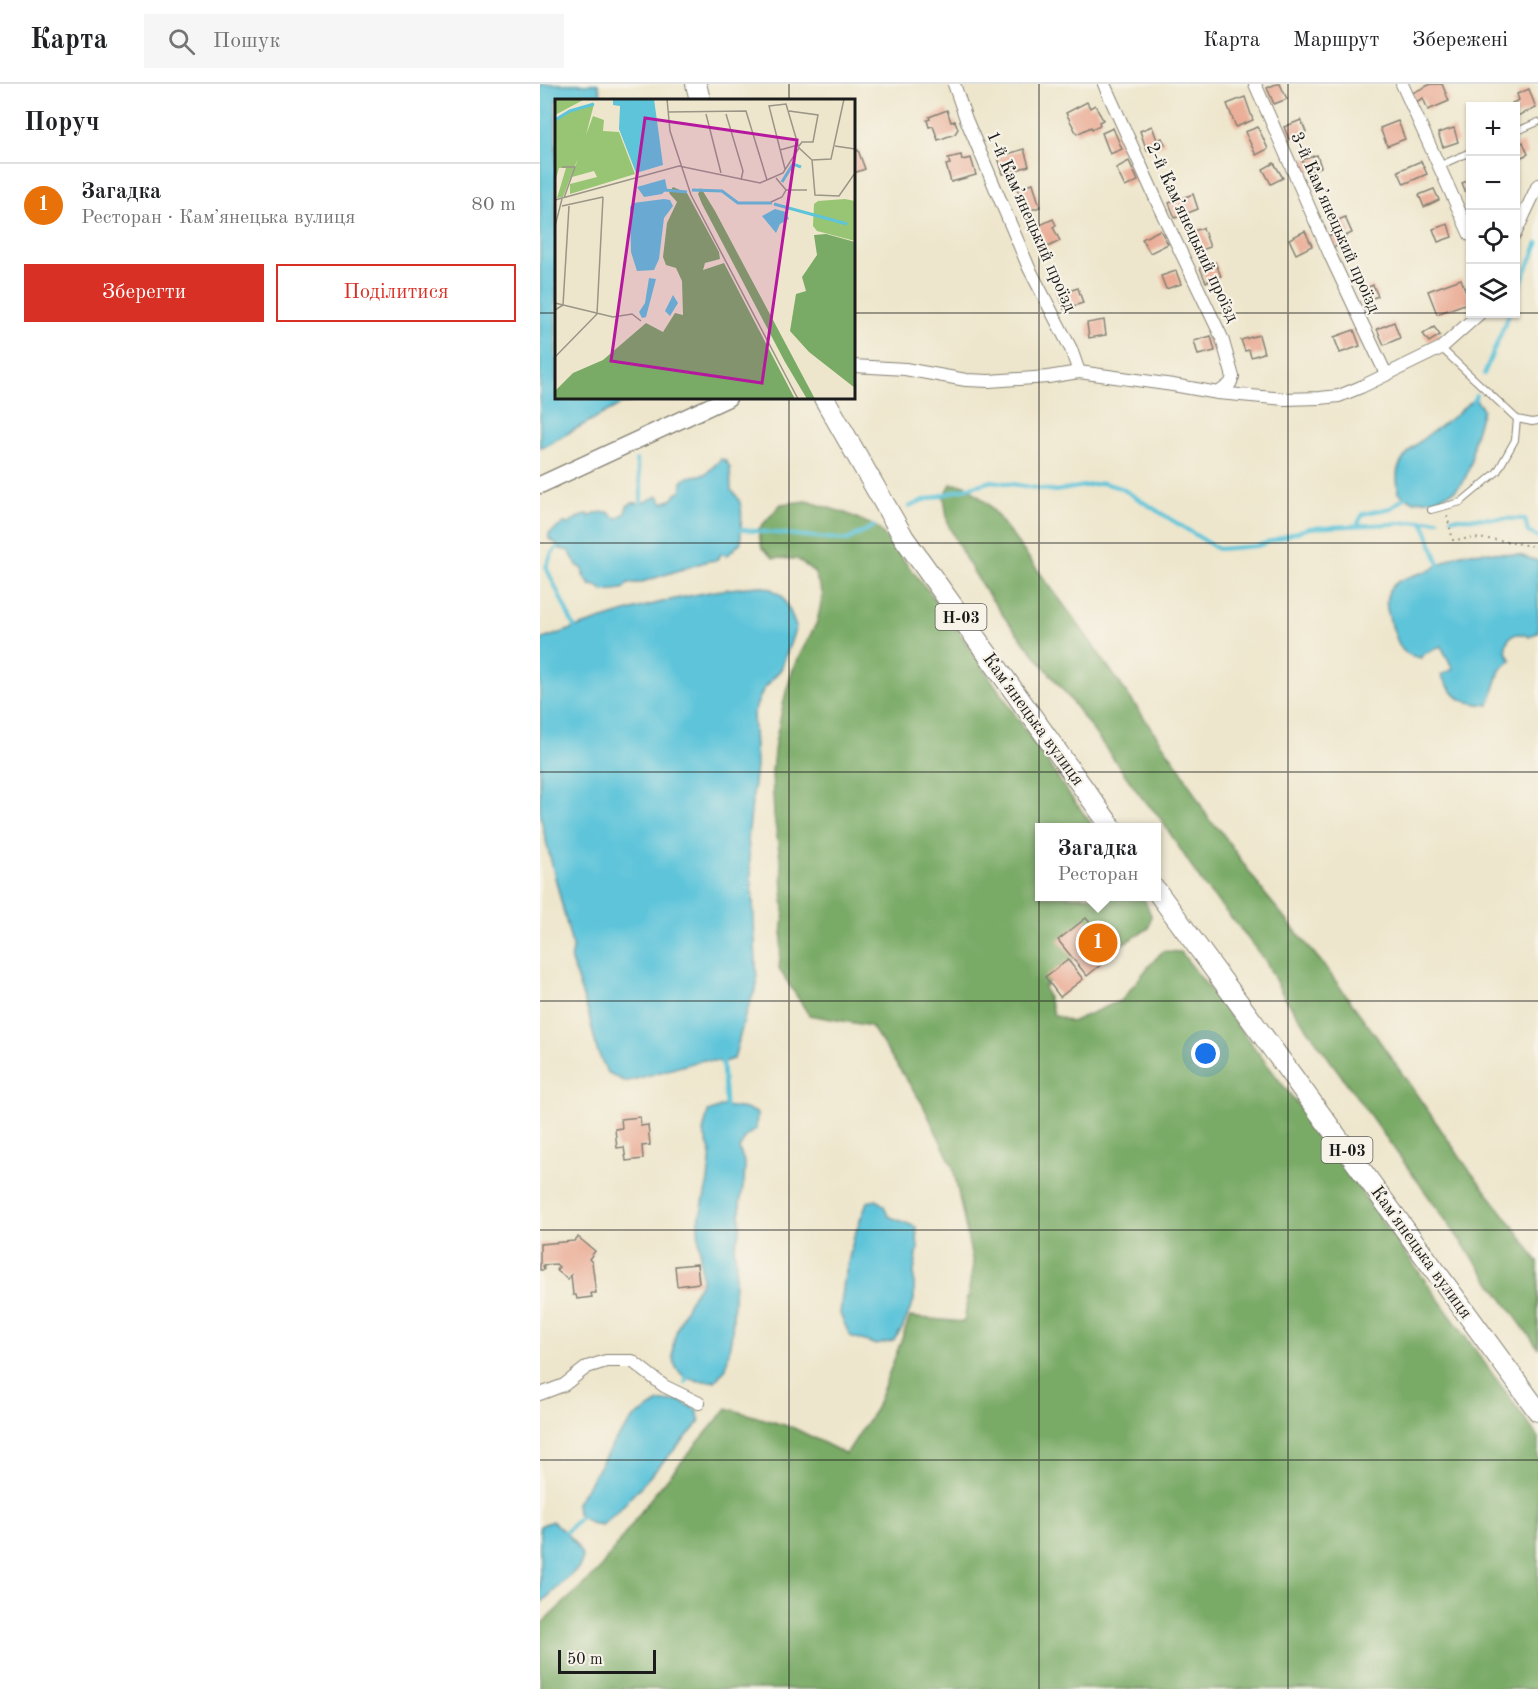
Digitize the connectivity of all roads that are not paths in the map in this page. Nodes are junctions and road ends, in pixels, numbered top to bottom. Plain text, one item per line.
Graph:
1 (696, 84) edge
2 (954, 84) edge
3 (1104, 84) edge
4 (1255, 84) edge
5 (1402, 84) edge
6 (700, 99) edge
7 (1538, 122) edge
8 (1520, 130) edge
9 (1466, 154) edge
10 (1439, 166) junction
11 (1538, 185) edge
12 (1520, 223) edge
13 (1466, 226) edge
14 (1475, 318) edge
15 (1441, 348) junction
16 (855, 366) edge
17 (1078, 372) junction
18 (1386, 374) junction
19 (1218, 393) junction
20 (726, 399) edge
21 (825, 399) edge
22 (1517, 419) junction
23 (1538, 421) edge
24 (540, 485) edge
25 (1431, 510) dead end
26 (1108, 823) edge
27 (1161, 897) edge
28 (540, 1394) edge
29 (699, 1403) dead end
30 (1538, 1411) edge

1 - 6 main road
2 - 17 street, 1-й Камʼянецький проїзд
3 - 19 street, 2-й Камʼянецький проїзд
4 - 18 street, 3-й Камʼянецький проїзд
5 - 10 street
7 - 8 lane
9 - 10 lane
10 - 13 street
11 - 12 street
14 - 15 street
15 - 18 street
15 - 22 lane
16 - 17 street
17 - 19 street
18 - 19 street
20 - 24 street
21 - 26 main road, Камʼянецька вулиця / Н-03
22 - 23 lane
22 - 25 lane
27 - 30 main road, Камʼянецька вулиця / Н-03
28 - 29 street

